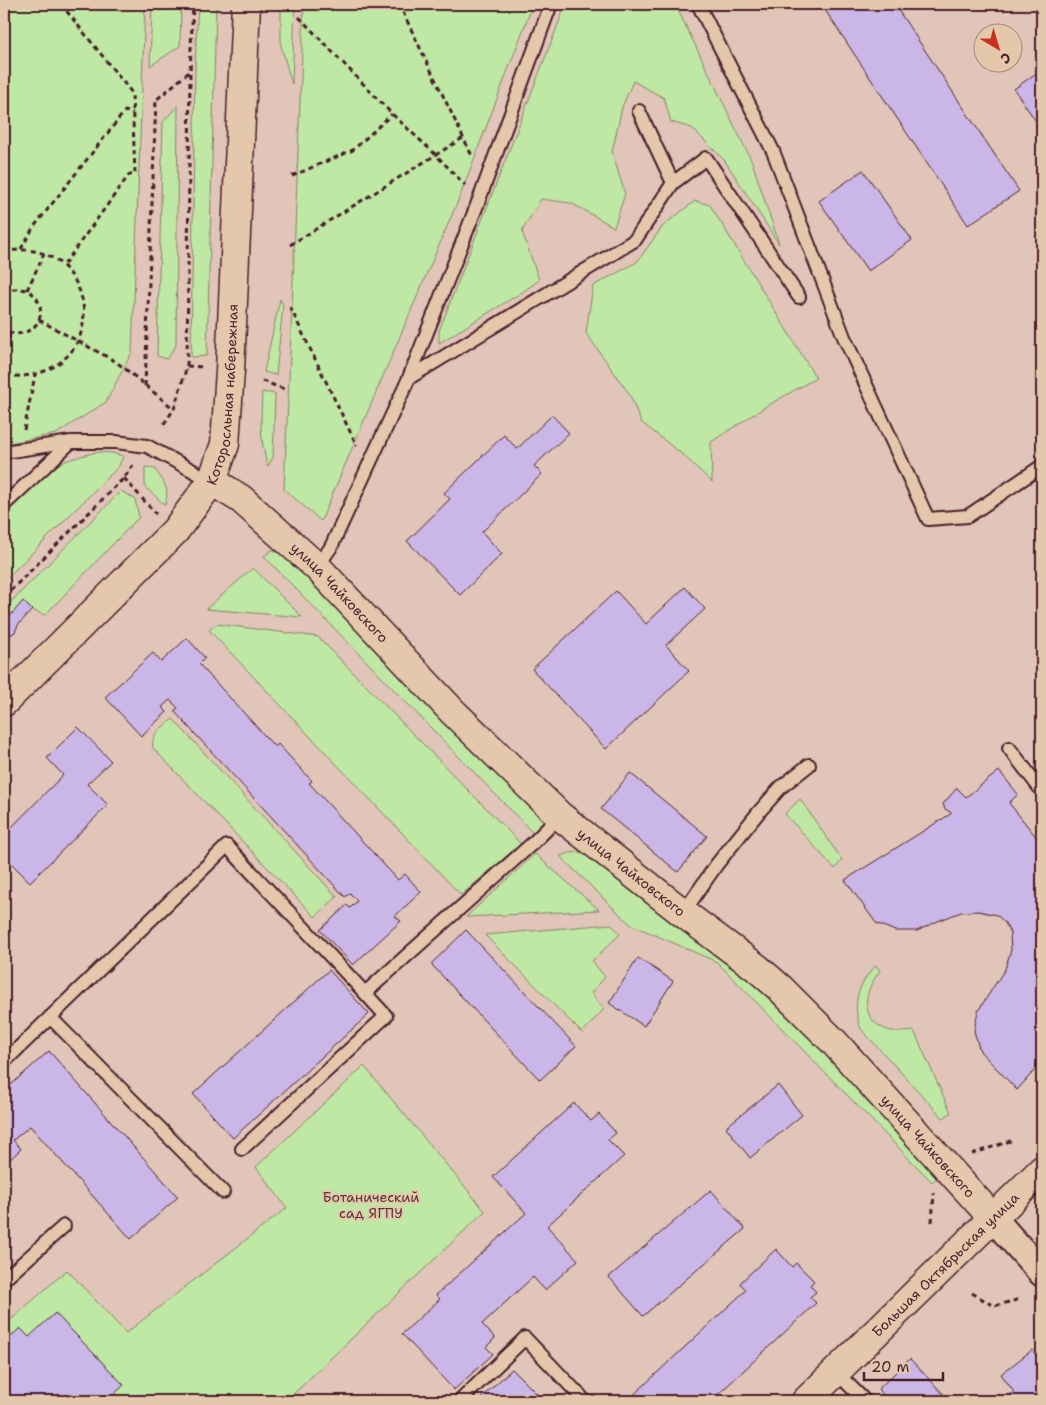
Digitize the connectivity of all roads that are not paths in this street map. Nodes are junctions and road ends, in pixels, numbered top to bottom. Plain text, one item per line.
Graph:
1 (246, 4) edge
2 (551, 4) edge
3 (698, 4) edge
4 (639, 111) dead end
5 (673, 183) junction
6 (799, 297) dead end
7 (409, 378) junction
8 (71, 442) junction
9 (4, 452) edge
10 (1042, 466) edge
11 (212, 481) junction
12 (4, 505) edge
13 (317, 568) junction
14 (4, 702) edge
15 (1009, 748) dead end
16 (809, 765) dead end
17 (1042, 791) edge
18 (560, 816) junction
19 (683, 913) junction
20 (366, 993) junction
21 (50, 1017) junction
22 (4, 1062) edge
23 (242, 1149) dead end
24 (1042, 1170) edge
25 (223, 1192) dead end
26 (992, 1217) junction
27 (64, 1226) dead end
28 (4, 1271) edge
29 (1042, 1273) edge
30 (836, 1372) junction
31 (460, 1401) edge
32 (585, 1401) edge
33 (806, 1401) edge
34 (864, 1401) edge

1 - 11 main road, Которосльная набережная
2 - 7 lane
3 - 10 lane
4 - 5 lane
5 - 6 lane
5 - 7 lane
7 - 13 lane
8 - 9 lane
8 - 11 lane
8 - 12 lane
11 - 13 main road, улица Чайковского
11 - 14 main road, Которосльная набережная
13 - 18 main road, улица Чайковского
15 - 17 lane
16 - 19 lane
18 - 19 main road, улица Чайковского
18 - 20 lane
19 - 26 main road, улица Чайковского
20 - 21 lane
20 - 23 lane
21 - 22 lane
21 - 25 lane
24 - 26 main road, Большая Октябрьская улица
26 - 29 street, улица Чайковского
26 - 30 main road, Большая Октябрьская улица
27 - 28 lane
30 - 33 main road, Большая Октябрьская улица
30 - 34 lane
31 - 32 lane

